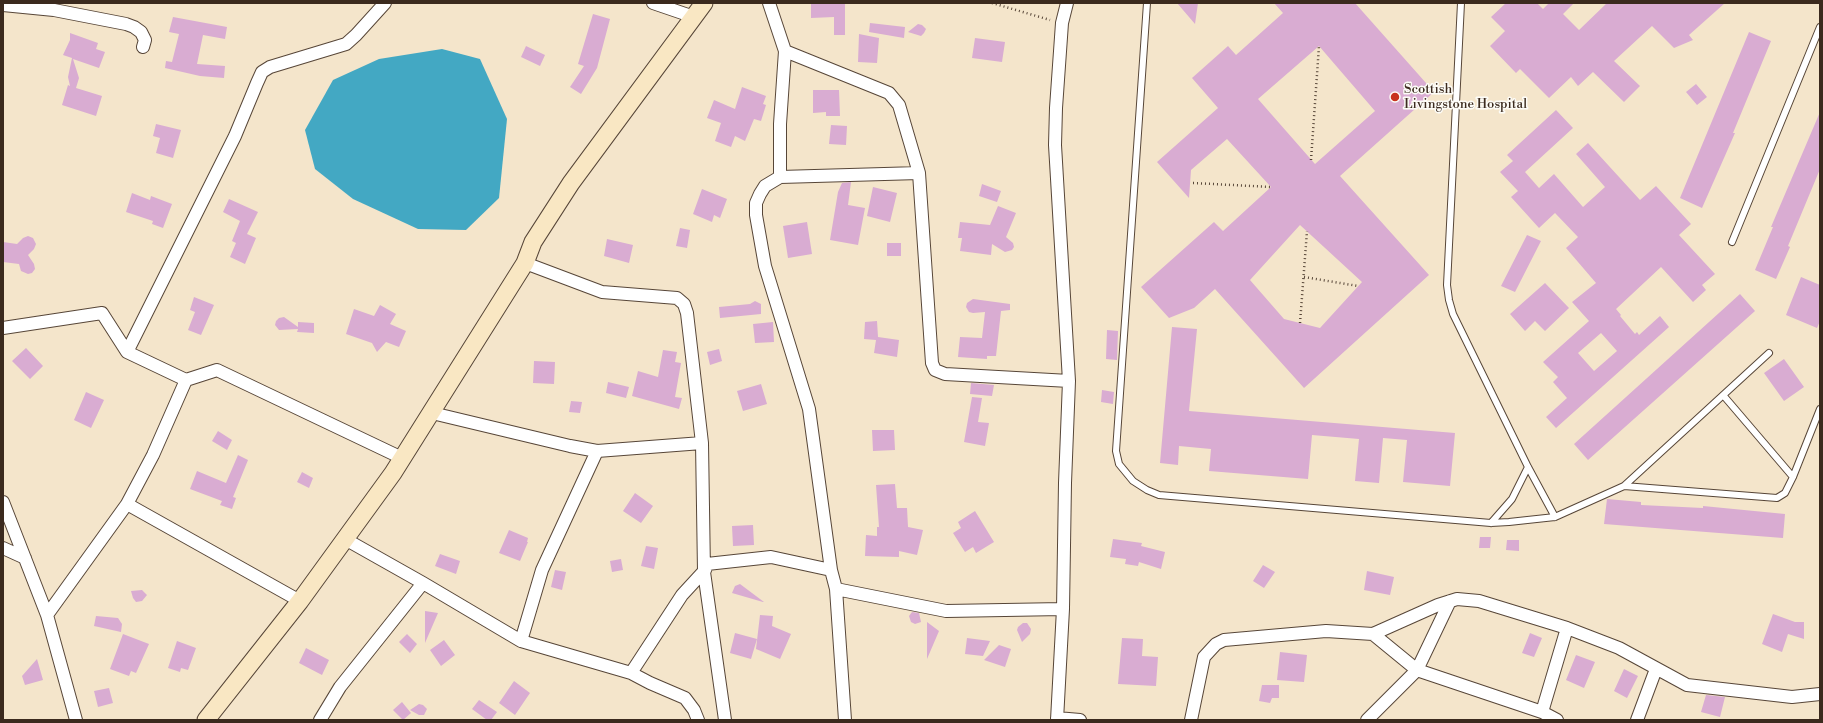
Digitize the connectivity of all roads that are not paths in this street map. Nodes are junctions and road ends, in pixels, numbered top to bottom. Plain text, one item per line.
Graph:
1 (385, 3) edge
2 (653, 3) edge
3 (704, 3) edge
4 (769, 3) edge
5 (1067, 3) edge
6 (1147, 3) edge
7 (1461, 3) edge
8 (3, 5) edge
9 (54, 7) edge
10 (694, 17) junction
11 (1820, 27) edge
12 (143, 47) dead end
13 (785, 51) junction
14 (919, 174) junction
15 (780, 177) junction
16 (1732, 242) dead end
17 (525, 263) junction
18 (3, 328) edge
19 (127, 352) junction
20 (1769, 353) dead end
21 (186, 380) junction
22 (1069, 381) junction
23 (1723, 395) junction
24 (1820, 409) edge
25 (432, 413) junction
26 (702, 443) junction
27 (597, 451) junction
28 (402, 458) junction
29 (1528, 467) junction
30 (1793, 477) junction
31 (1624, 486) junction
32 (3, 502) edge
33 (127, 504) junction
34 (1555, 517) junction
35 (1491, 522) junction
36 (345, 539) junction
37 (3, 548) edge
38 (25, 558) junction
39 (831, 570) junction
40 (704, 572) junction
41 (423, 583) junction
42 (836, 589) junction
43 (300, 601) junction
44 (1450, 601) junction
45 (1063, 609) junction
46 (47, 615) junction
47 (1567, 628) junction
48 (1373, 634) junction
49 (521, 640) junction
50 (1656, 669) junction
51 (1417, 670) junction
52 (631, 673) junction
53 (1820, 694) edge
54 (1542, 712) junction
55 (1057, 719) edge
56 (76, 720) edge
57 (206, 720) edge
58 (320, 720) edge
59 (698, 720) edge
60 (725, 720) edge
61 (845, 720) edge
62 (1080, 720) edge
63 (1191, 720) edge
64 (1367, 720) edge
65 (1557, 720) edge
66 (1637, 720) edge

1 - 19 street
2 - 10 street
3 - 10 street
4 - 13 street
5 - 22 street
6 - 35 lane
7 - 29 lane
8 - 9 street
9 - 12 street
10 - 17 street
11 - 16 lane
13 - 14 street
13 - 15 street
14 - 15 street
14 - 22 street
15 - 39 street
17 - 25 street
17 - 26 street
18 - 19 street
19 - 21 street
20 - 23 lane
21 - 28 street
21 - 33 street
22 - 45 street
23 - 30 lane
23 - 31 lane
24 - 30 lane
25 - 27 street
25 - 28 street
26 - 27 street
26 - 40 street
27 - 49 street
28 - 36 street
29 - 34 lane
29 - 35 lane
30 - 31 lane
31 - 34 lane
32 - 38 street
33 - 43 street
33 - 46 street
34 - 35 lane
36 - 41 street
36 - 43 street
37 - 38 street
38 - 46 street
39 - 40 street
39 - 42 street
40 - 52 street
40 - 60 street
41 - 49 street
41 - 58 street
42 - 45 street
42 - 61 street
43 - 57 street
44 - 47 street
44 - 48 street
44 - 51 street
45 - 55 street
46 - 56 street
47 - 50 street
47 - 54 street
48 - 51 street
48 - 63 street
49 - 52 street
50 - 53 street
50 - 66 street
51 - 54 street
51 - 64 street
52 - 59 street
54 - 65 street
55 - 62 street

